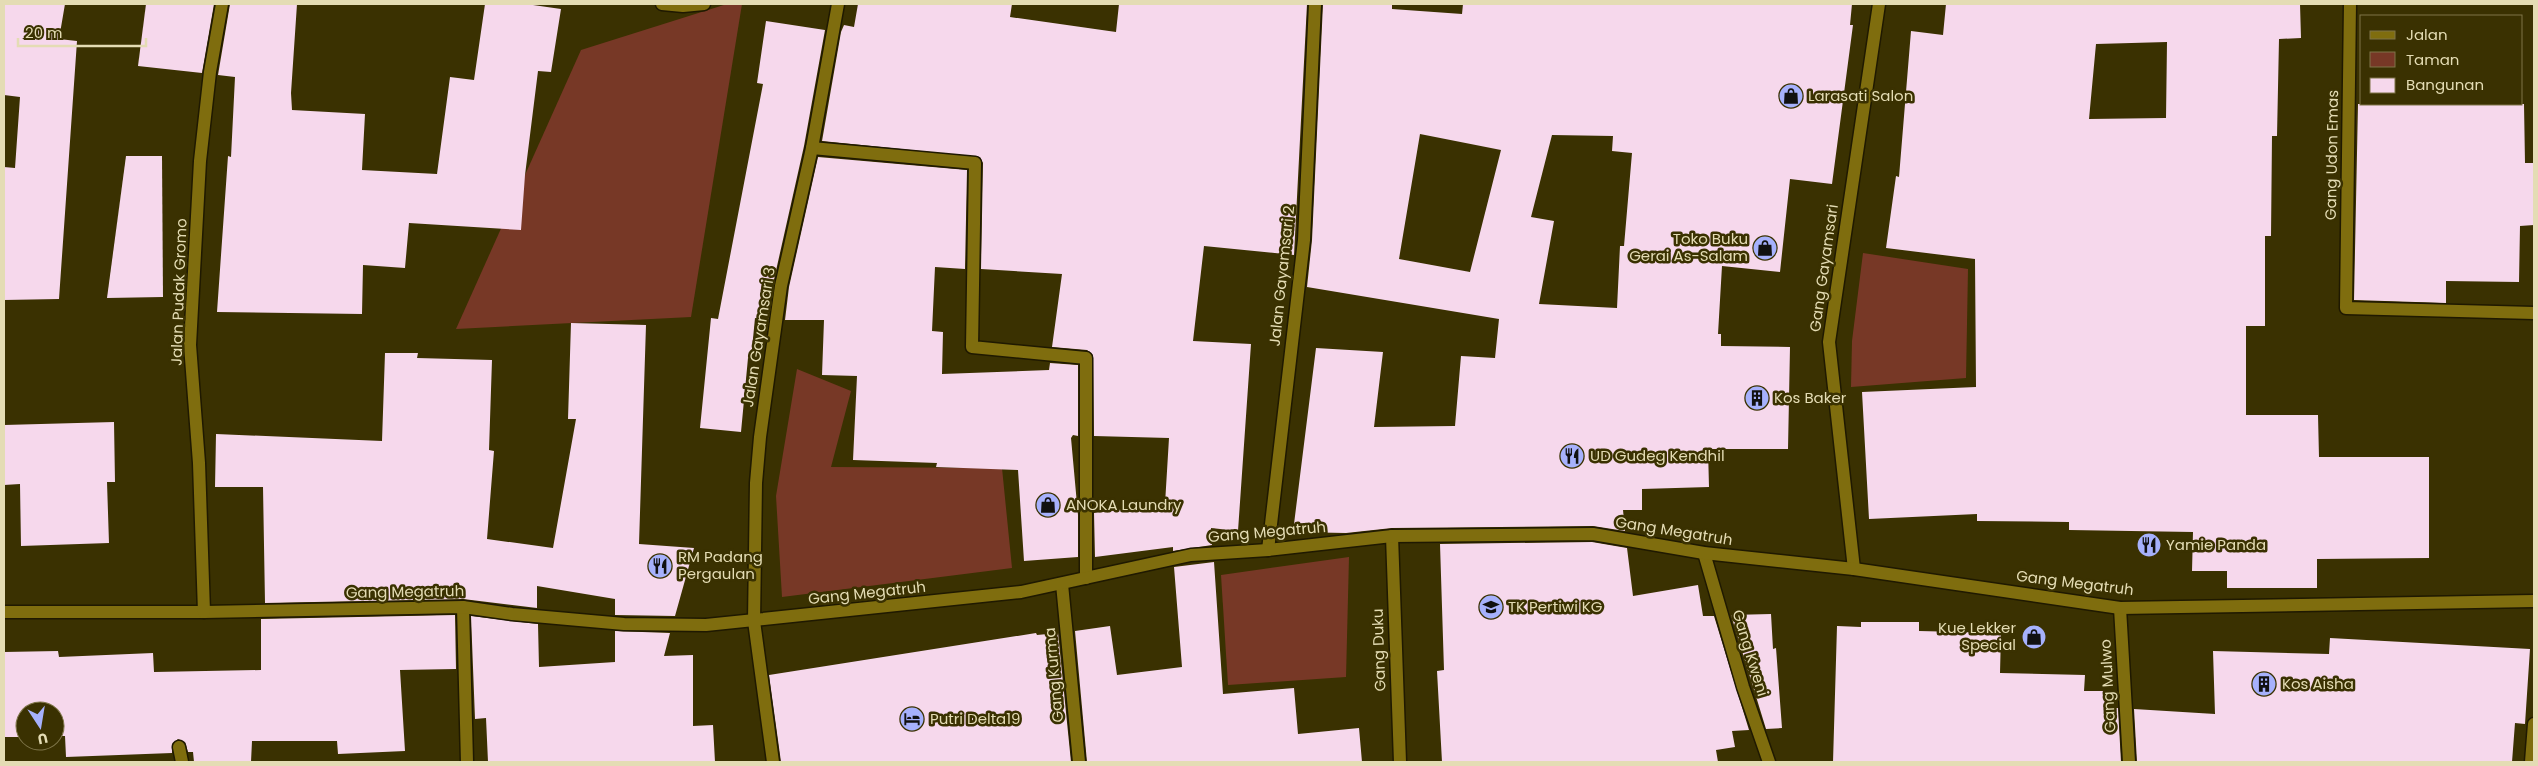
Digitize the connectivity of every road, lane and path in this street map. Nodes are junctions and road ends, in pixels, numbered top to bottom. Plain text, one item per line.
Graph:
1 (222, 4) edge
2 (662, 4) edge
3 (704, 4) edge
4 (838, 4) edge
5 (1315, 4) edge
6 (1879, 4) edge
7 (2350, 4) edge
8 (812, 148) junction
9 (2534, 312) edge
10 (1392, 536) junction
11 (1268, 550) junction
12 (1704, 553) junction
13 (1854, 568) junction
14 (1086, 578) junction
15 (1062, 584) junction
16 (2534, 601) edge
17 (463, 607) junction
18 (2120, 608) junction
19 (4, 612) edge
20 (204, 612) junction
21 (754, 621) junction
22 (2534, 724) edge
23 (179, 747) dead end
24 (182, 762) edge
25 (468, 762) edge
26 (773, 762) edge
27 (1079, 762) edge
28 (1400, 762) edge
29 (1769, 762) edge
30 (2129, 762) edge
31 (2531, 762) edge

1 - 20 street, Jalan Pudak Gromo
2 - 3 street
4 - 8 street, Jalan Gayamsari 3
5 - 11 street, Jalan Gayamsari 2
6 - 13 street, Gang Gayamsari
7 - 9 street, Gang Udon Emas
8 - 14 street
8 - 21 street, Jalan Gayamsari 3
10 - 11 street, Gang Megatruh
10 - 12 street, Gang Megatruh
10 - 28 street, Gang Duku
11 - 14 street, Gang Megatruh
12 - 13 street, Gang Megatruh
12 - 29 street, Gang Kweni
13 - 18 street, Gang Megatruh
14 - 15 street, Gang Megatruh
15 - 21 street, Gang Megatruh
15 - 27 street, Gang Kurma
16 - 18 street, Gang Megatruh
17 - 20 street, Gang Megatruh
17 - 21 street, Gang Megatruh
17 - 25 street
18 - 30 street, Gang Mulwo
19 - 20 street, Gang Megatruh
21 - 26 street, Jalan Gayamsari 3
22 - 31 street
23 - 24 street

